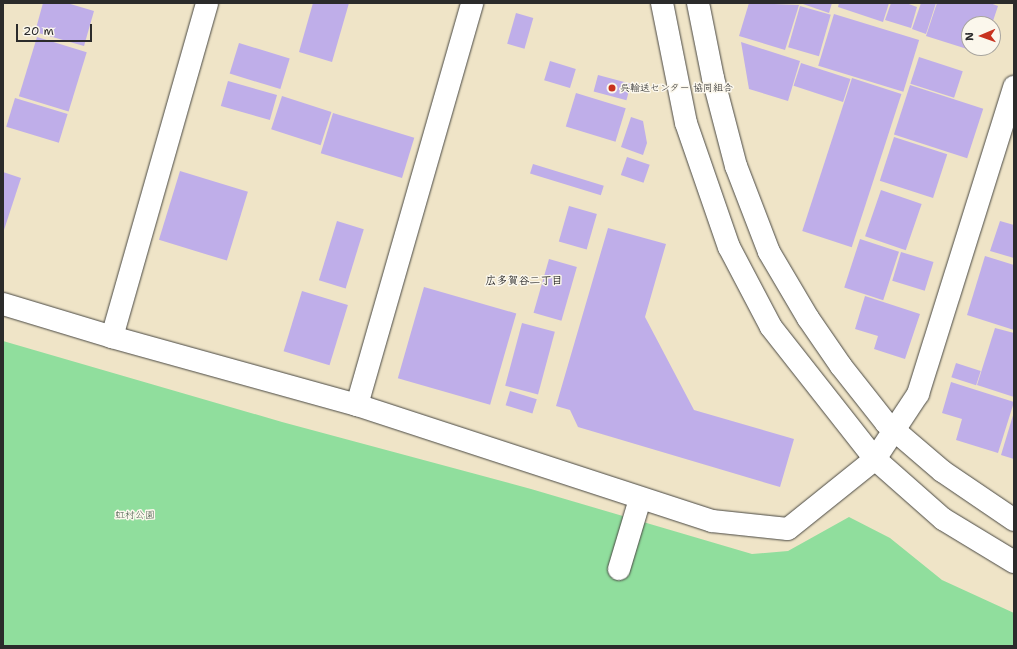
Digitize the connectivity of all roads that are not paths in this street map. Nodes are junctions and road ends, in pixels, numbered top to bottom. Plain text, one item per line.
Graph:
1 (207, 3) edge
2 (472, 3) edge
3 (662, 3) edge
4 (698, 3) edge
5 (1014, 87) edge
6 (3, 304) edge
7 (112, 337) junction
8 (357, 405) junction
9 (896, 431) junction
10 (875, 459) junction
11 (640, 500) junction
12 (1014, 520) edge
13 (1014, 562) edge
14 (619, 568) dead end

1 - 7 street
2 - 8 street
3 - 10 street
4 - 9 street
5 - 9 street
6 - 7 street
7 - 8 street
8 - 11 street
9 - 10 street
9 - 12 street
10 - 11 street
10 - 13 street
11 - 14 street

